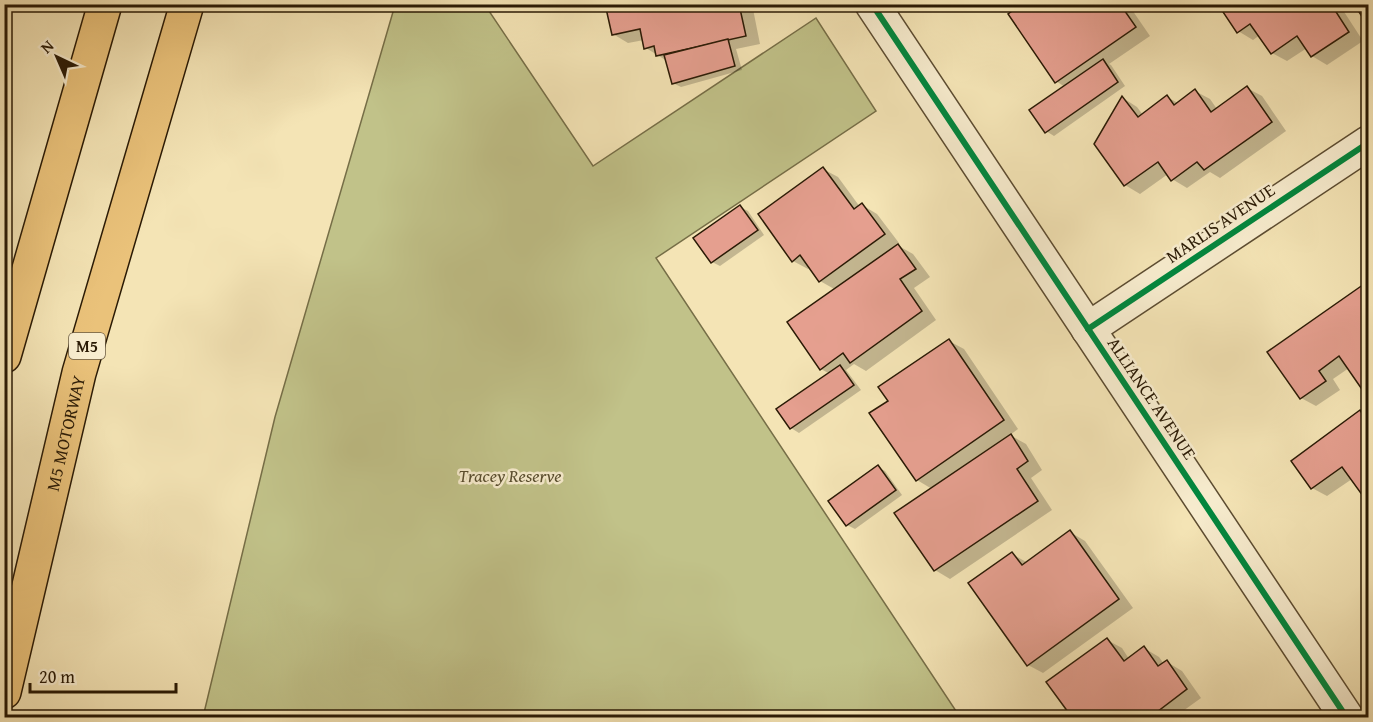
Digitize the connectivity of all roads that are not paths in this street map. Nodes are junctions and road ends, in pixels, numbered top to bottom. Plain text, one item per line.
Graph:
1 (105, 4) edge
2 (187, 4) edge
3 (872, 4) edge
4 (1368, 143) edge
5 (1088, 329) junction
6 (4, 356) edge
7 (4, 692) edge
8 (1347, 717) edge

1 - 6 highway
2 - 7 highway, M5 MOTORWAY / M5
3 - 5 street, ALLIANCE AVENUE
4 - 5 street, MARLIS AVENUE
5 - 8 street, ALLIANCE AVENUE

